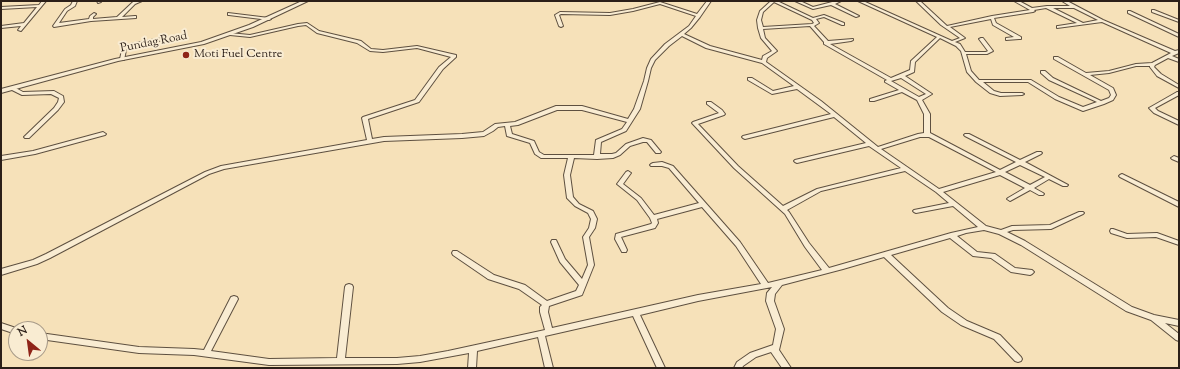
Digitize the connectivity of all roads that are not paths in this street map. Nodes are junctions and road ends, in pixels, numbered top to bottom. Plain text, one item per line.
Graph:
1 (44, 1) edge
2 (75, 1) edge
3 (140, 1) edge
4 (306, 1) edge
5 (797, 1) edge
6 (839, 1) edge
7 (860, 1) edge
8 (918, 1) edge
9 (1016, 1) edge
10 (1064, 1) edge
11 (660, 2) edge
12 (707, 2) edge
13 (833, 3) junction
14 (40, 6) junction
15 (1047, 7) junction
16 (1075, 7) junction
17 (1, 8) edge
18 (1031, 9) junction
19 (1153, 11) dead end
20 (1130, 12) dead end
21 (94, 14) dead end
22 (229, 14) dead end
23 (699, 16) junction
24 (857, 16) dead end
25 (134, 17) dead end
26 (992, 17) junction
27 (118, 18) junction
28 (269, 19) junction
29 (92, 20) junction
30 (1102, 21) junction
31 (1179, 21) edge
32 (812, 22) junction
33 (25, 24) junction
34 (843, 24) dead end
35 (1082, 24) junction
36 (561, 26) dead end
37 (1, 27) edge
38 (946, 27) junction
39 (1058, 27) dead end
40 (760, 28) junction
41 (20, 30) dead end
42 (230, 34) junction
43 (682, 34) junction
44 (1179, 36) edge
45 (939, 37) junction
46 (161, 39) dead end
47 (981, 39) dead end
48 (1008, 39) dead end
49 (851, 40) dead end
50 (952, 42) junction
51 (826, 43) junction
52 (1177, 52) edge
53 (964, 53) junction
54 (1168, 56) junction
55 (1056, 58) dead end
56 (122, 59) junction
57 (1179, 61) edge
58 (764, 62) junction
59 (1154, 64) junction
60 (1043, 72) dead end
61 (1085, 74) junction
62 (901, 76) junction
63 (750, 79) dead end
64 (889, 79) junction
65 (978, 81) junction
66 (1179, 86) edge
67 (798, 87) junction
68 (12, 88) junction
69 (902, 90) junction
70 (1, 91) edge
71 (1179, 93) edge
72 (1022, 94) dead end
73 (919, 99) junction
74 (872, 100) dead end
75 (709, 103) dead end
76 (1102, 103) junction
77 (834, 114) junction
78 (630, 121) junction
79 (1179, 123) edge
80 (507, 125) junction
81 (103, 134) dead end
82 (927, 135) junction
83 (967, 135) dead end
84 (28, 137) dead end
85 (745, 137) dead end
86 (370, 141) junction
87 (870, 144) junction
88 (877, 149) junction
89 (658, 152) dead end
90 (1039, 153) dead end
91 (571, 157) junction
92 (597, 157) junction
93 (1, 158) edge
94 (797, 161) dead end
95 (1022, 162) junction
96 (653, 165) dead end
97 (906, 169) junction
98 (1001, 172) junction
99 (628, 173) dead end
100 (1122, 176) dead end
101 (1049, 177) junction
102 (1065, 185) dead end
103 (1029, 188) junction
104 (938, 191) junction
105 (1041, 194) dead end
106 (1010, 199) dead end
107 (704, 204) junction
108 (954, 204) junction
109 (1179, 205) edge
110 (783, 209) junction
111 (916, 211) dead end
112 (1081, 213) dead end
113 (653, 218) junction
114 (984, 228) junction
115 (1113, 231) dead end
116 (1001, 232) junction
117 (951, 235) junction
118 (554, 242) dead end
119 (1179, 243) edge
120 (624, 250) dead end
121 (455, 253) dead end
122 (885, 254) junction
123 (827, 271) junction
124 (1, 272) edge
125 (1030, 272) dead end
126 (780, 282) junction
127 (584, 286) junction
128 (766, 286) junction
129 (349, 288) dead end
130 (234, 299) dead end
131 (546, 304) junction
132 (635, 313) junction
133 (1153, 318) junction
134 (1179, 323) edge
135 (545, 332) junction
136 (48, 337) edge
137 (1179, 338) edge
138 (775, 347) junction
139 (473, 348) junction
140 (206, 354) junction
141 (1018, 359) dead end
142 (255, 361) junction
143 (341, 361) junction
144 (265, 368) edge
145 (472, 368) edge
146 (549, 368) edge
147 (661, 368) edge
148 (738, 368) edge
149 (787, 368) edge

1 - 14 street
2 - 29 street
3 - 27 street
4 - 28 street, Pundag Road
5 - 13 street
6 - 13 street
7 - 45 street
8 - 38 street
9 - 18 street
10 - 16 street
11 - 23 street
11 - 36 street
12 - 23 street
13 - 24 street
14 - 17 street
14 - 33 street
15 - 16 street
15 - 18 street
15 - 35 street
16 - 30 street
18 - 26 street
19 - 31 street
20 - 44 street
21 - 29 street
22 - 28 street
23 - 43 street
25 - 27 street
26 - 38 street
26 - 48 street
27 - 29 street
28 - 42 street, Pundag Road
30 - 35 street
30 - 52 street
32 - 34 street
32 - 40 street
32 - 40 street
32 - 51 street
33 - 37 street
33 - 41 street
35 - 39 street
38 - 50 street
40 - 58 street
42 - 56 street, Pundag Road
42 - 86 street
43 - 58 street
43 - 78 street
45 - 50 street
45 - 62 street
46 - 56 street
47 - 53 street
49 - 51 street
50 - 53 street
51 - 64 street
52 - 54 street
53 - 65 street
54 - 57 street
54 - 59 street
55 - 61 street
56 - 68 street, Pundag Road
58 - 67 street
59 - 61 street
59 - 66 street
60 - 76 street
61 - 76 street
62 - 64 street
62 - 73 street
63 - 67 street
64 - 69 street
65 - 72 street
65 - 76 street
67 - 77 street
68 - 70 street, Pundag Road
68 - 84 street
69 - 73 street
69 - 74 street
71 - 79 street
73 - 82 street
75 - 110 street
77 - 85 street
77 - 87 street
78 - 80 street
78 - 92 street
80 - 86 street
80 - 91 street
81 - 93 street
82 - 88 street
82 - 98 street
83 - 95 street
86 - 124 street
87 - 88 street
87 - 94 street
88 - 97 street
89 - 92 street
90 - 95 street
91 - 92 street
91 - 127 street
95 - 98 street
95 - 101 street
96 - 107 street
97 - 104 street
97 - 110 street
98 - 103 street
98 - 104 street
99 - 113 street
100 - 109 street
101 - 102 street
101 - 103 street
103 - 105 street
103 - 106 street
104 - 108 street
107 - 113 street
107 - 128 street
108 - 111 street
108 - 114 street
110 - 123 street
112 - 116 street
113 - 120 street
114 - 116 street
114 - 117 street
115 - 119 street
116 - 133 street
117 - 122 street
117 - 125 street
118 - 127 street
121 - 131 street
122 - 123 street
122 - 141 street
123 - 126 street
126 - 128 street
126 - 138 street
127 - 131 street
128 - 132 street
129 - 143 street
130 - 140 street
131 - 135 street
132 - 135 street
132 - 147 street
133 - 134 street
133 - 137 street
135 - 139 street
135 - 146 street
136 - 140 street
138 - 148 street
138 - 149 street
139 - 143 street
139 - 145 street
140 - 142 street
142 - 143 street
142 - 144 street

